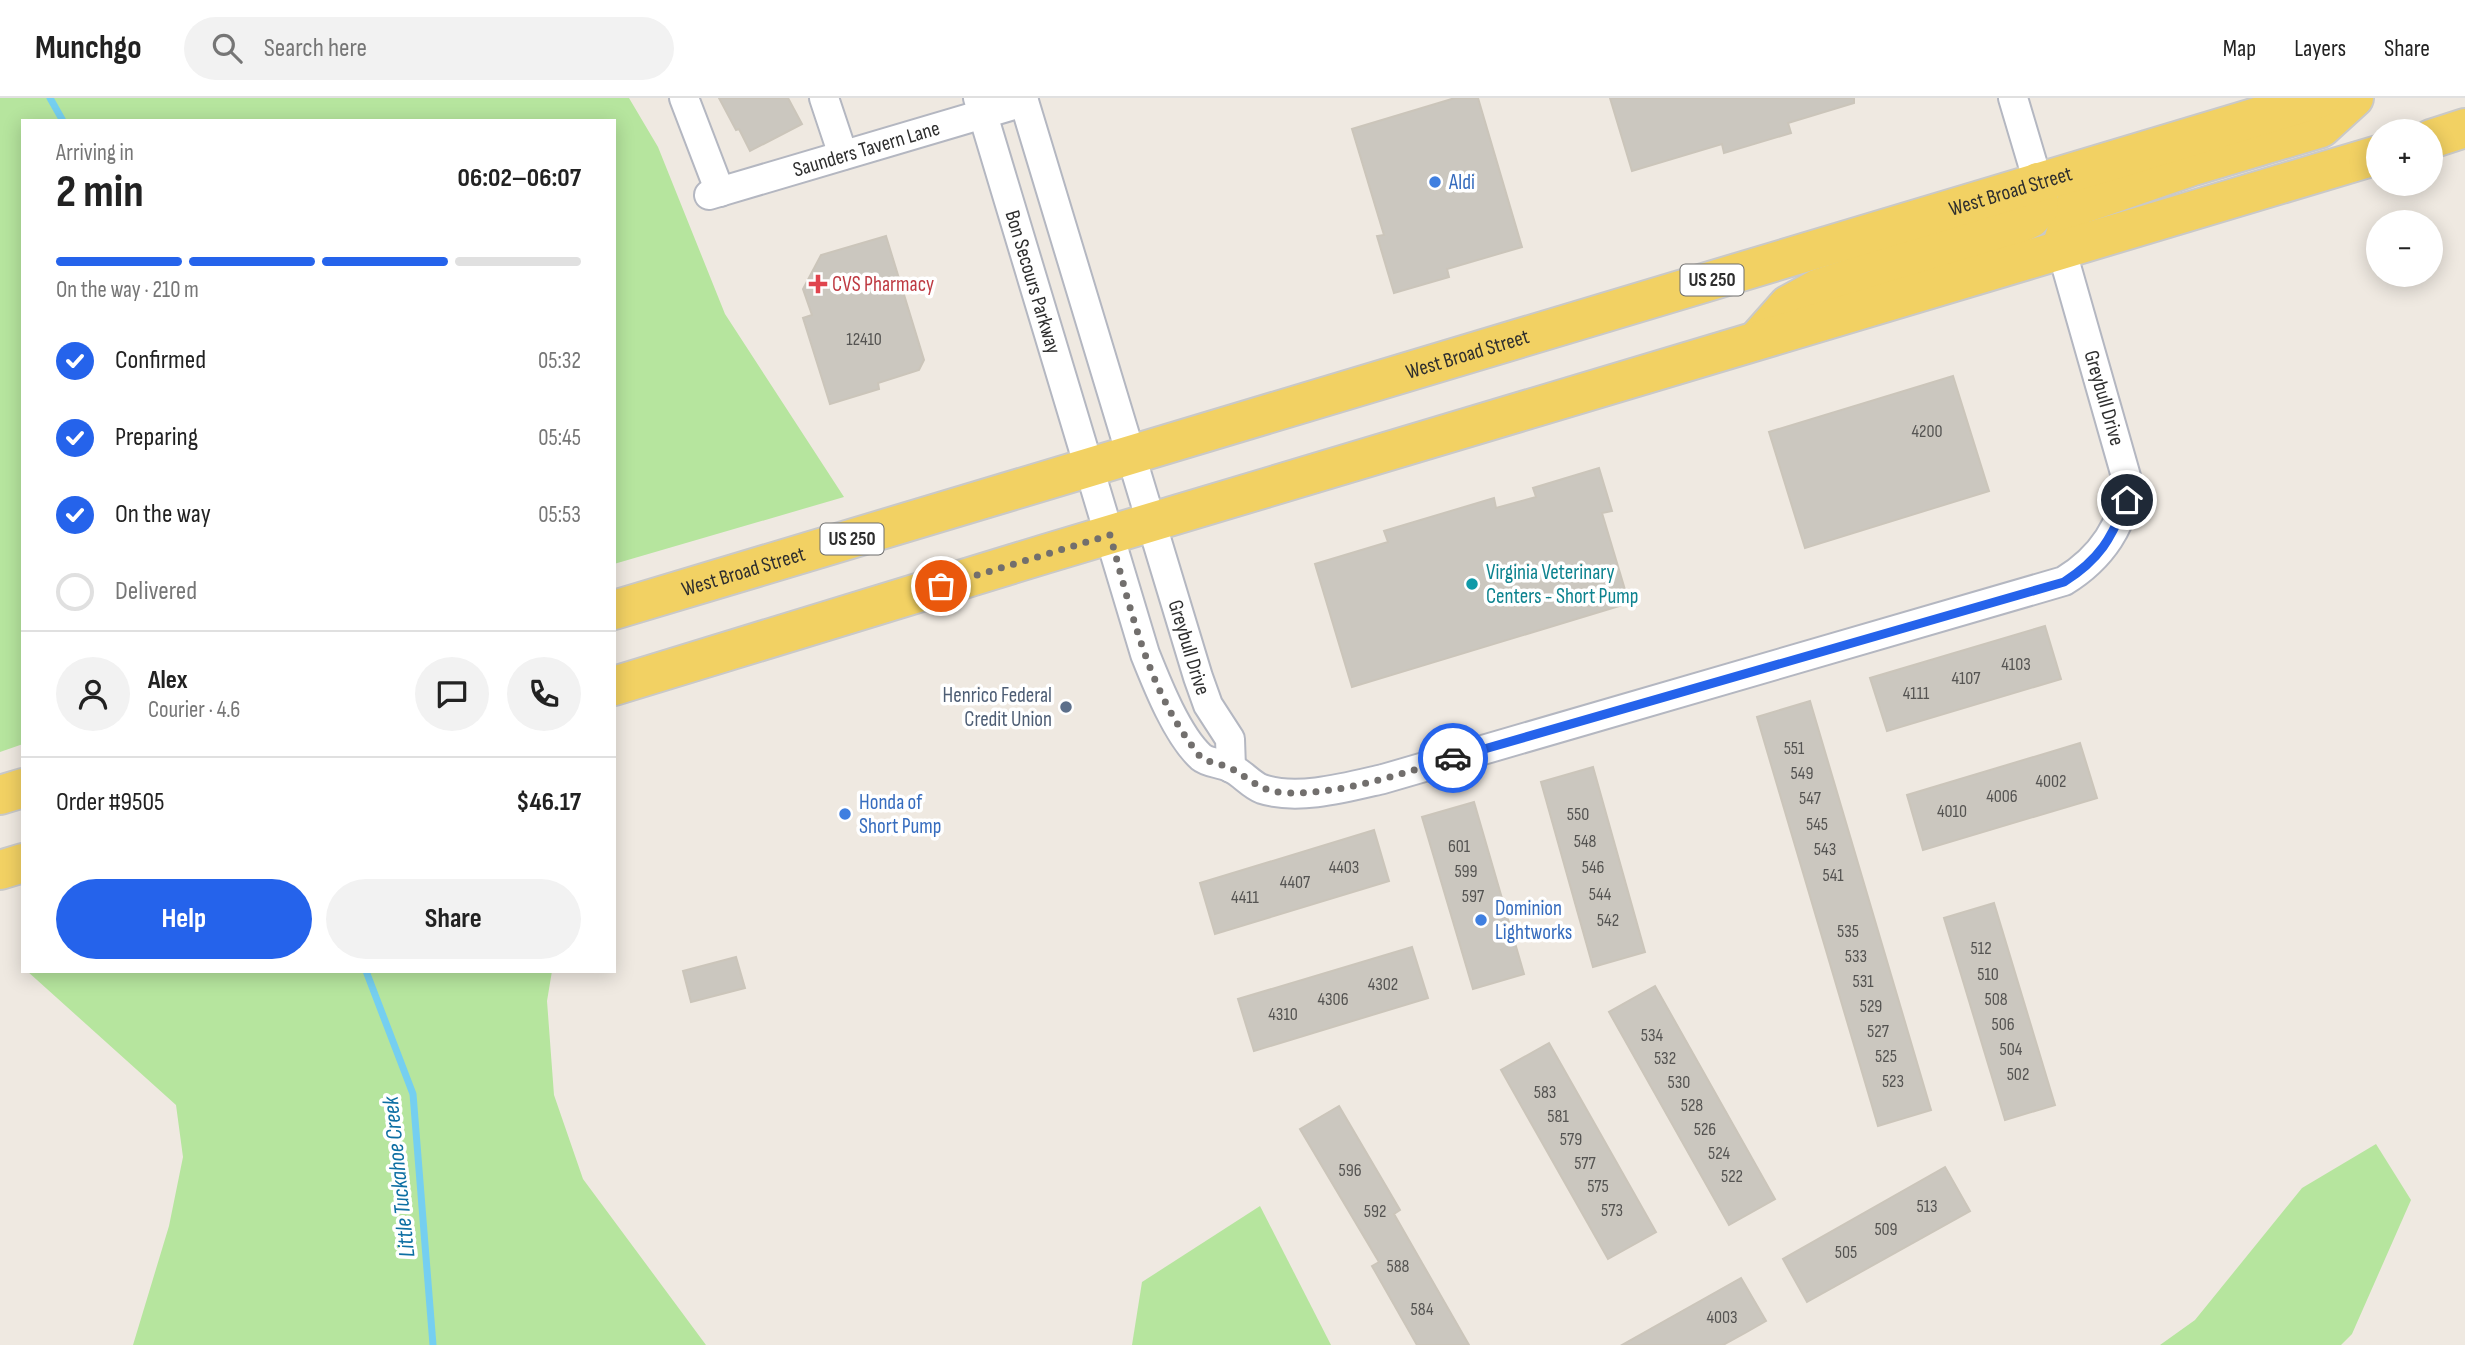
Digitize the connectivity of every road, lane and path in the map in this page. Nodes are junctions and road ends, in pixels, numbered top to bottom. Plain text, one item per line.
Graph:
1 (684, 98) edge
2 (824, 98) edge
3 (2013, 98) edge
4 (2320, 98) edge
5 (2354, 98) edge
6 (1024, 100) edge
7 (980, 106) edge
8 (2465, 128) edge
9 (2443, 135) edge
10 (843, 155) junction
11 (2366, 159) edge
12 (2038, 182) junction
13 (2061, 248) junction
14 (1756, 341) junction
15 (1131, 454) junction
16 (1090, 467) junction
17 (1151, 522) junction
18 (1110, 535) junction
19 (616, 609) edge
20 (616, 685) edge
21 (1231, 768) junction
22 (21, 789) edge
23 (0, 795) edge
24 (21, 864) edge
25 (0, 870) edge

1 - 10 street, Saunders Tavern Lane
2 - 10 street
3 - 12 street
4 - 12 main road, West Broad Street / US 250
5 - 13 main road
6 - 7 street, Saunders Tavern Lane
6 - 15 street
7 - 10 street, Saunders Tavern Lane
7 - 16 street, Bon Secours Parkway
8 - 9 main road
11 - 13 main road
12 - 14 main road
12 - 15 main road, West Broad Street / US 250
13 - 14 main road
13 - 21 street, Greybull Drive
14 - 17 main road
15 - 16 main road, West Broad Street / US 250
15 - 17 street, Greybull Drive
16 - 18 street, Bon Secours Parkway
16 - 19 main road, West Broad Street / US 250
17 - 18 main road
17 - 21 street, Greybull Drive
18 - 20 main road
18 - 21 street, Greybull Drive
22 - 23 main road
24 - 25 main road

